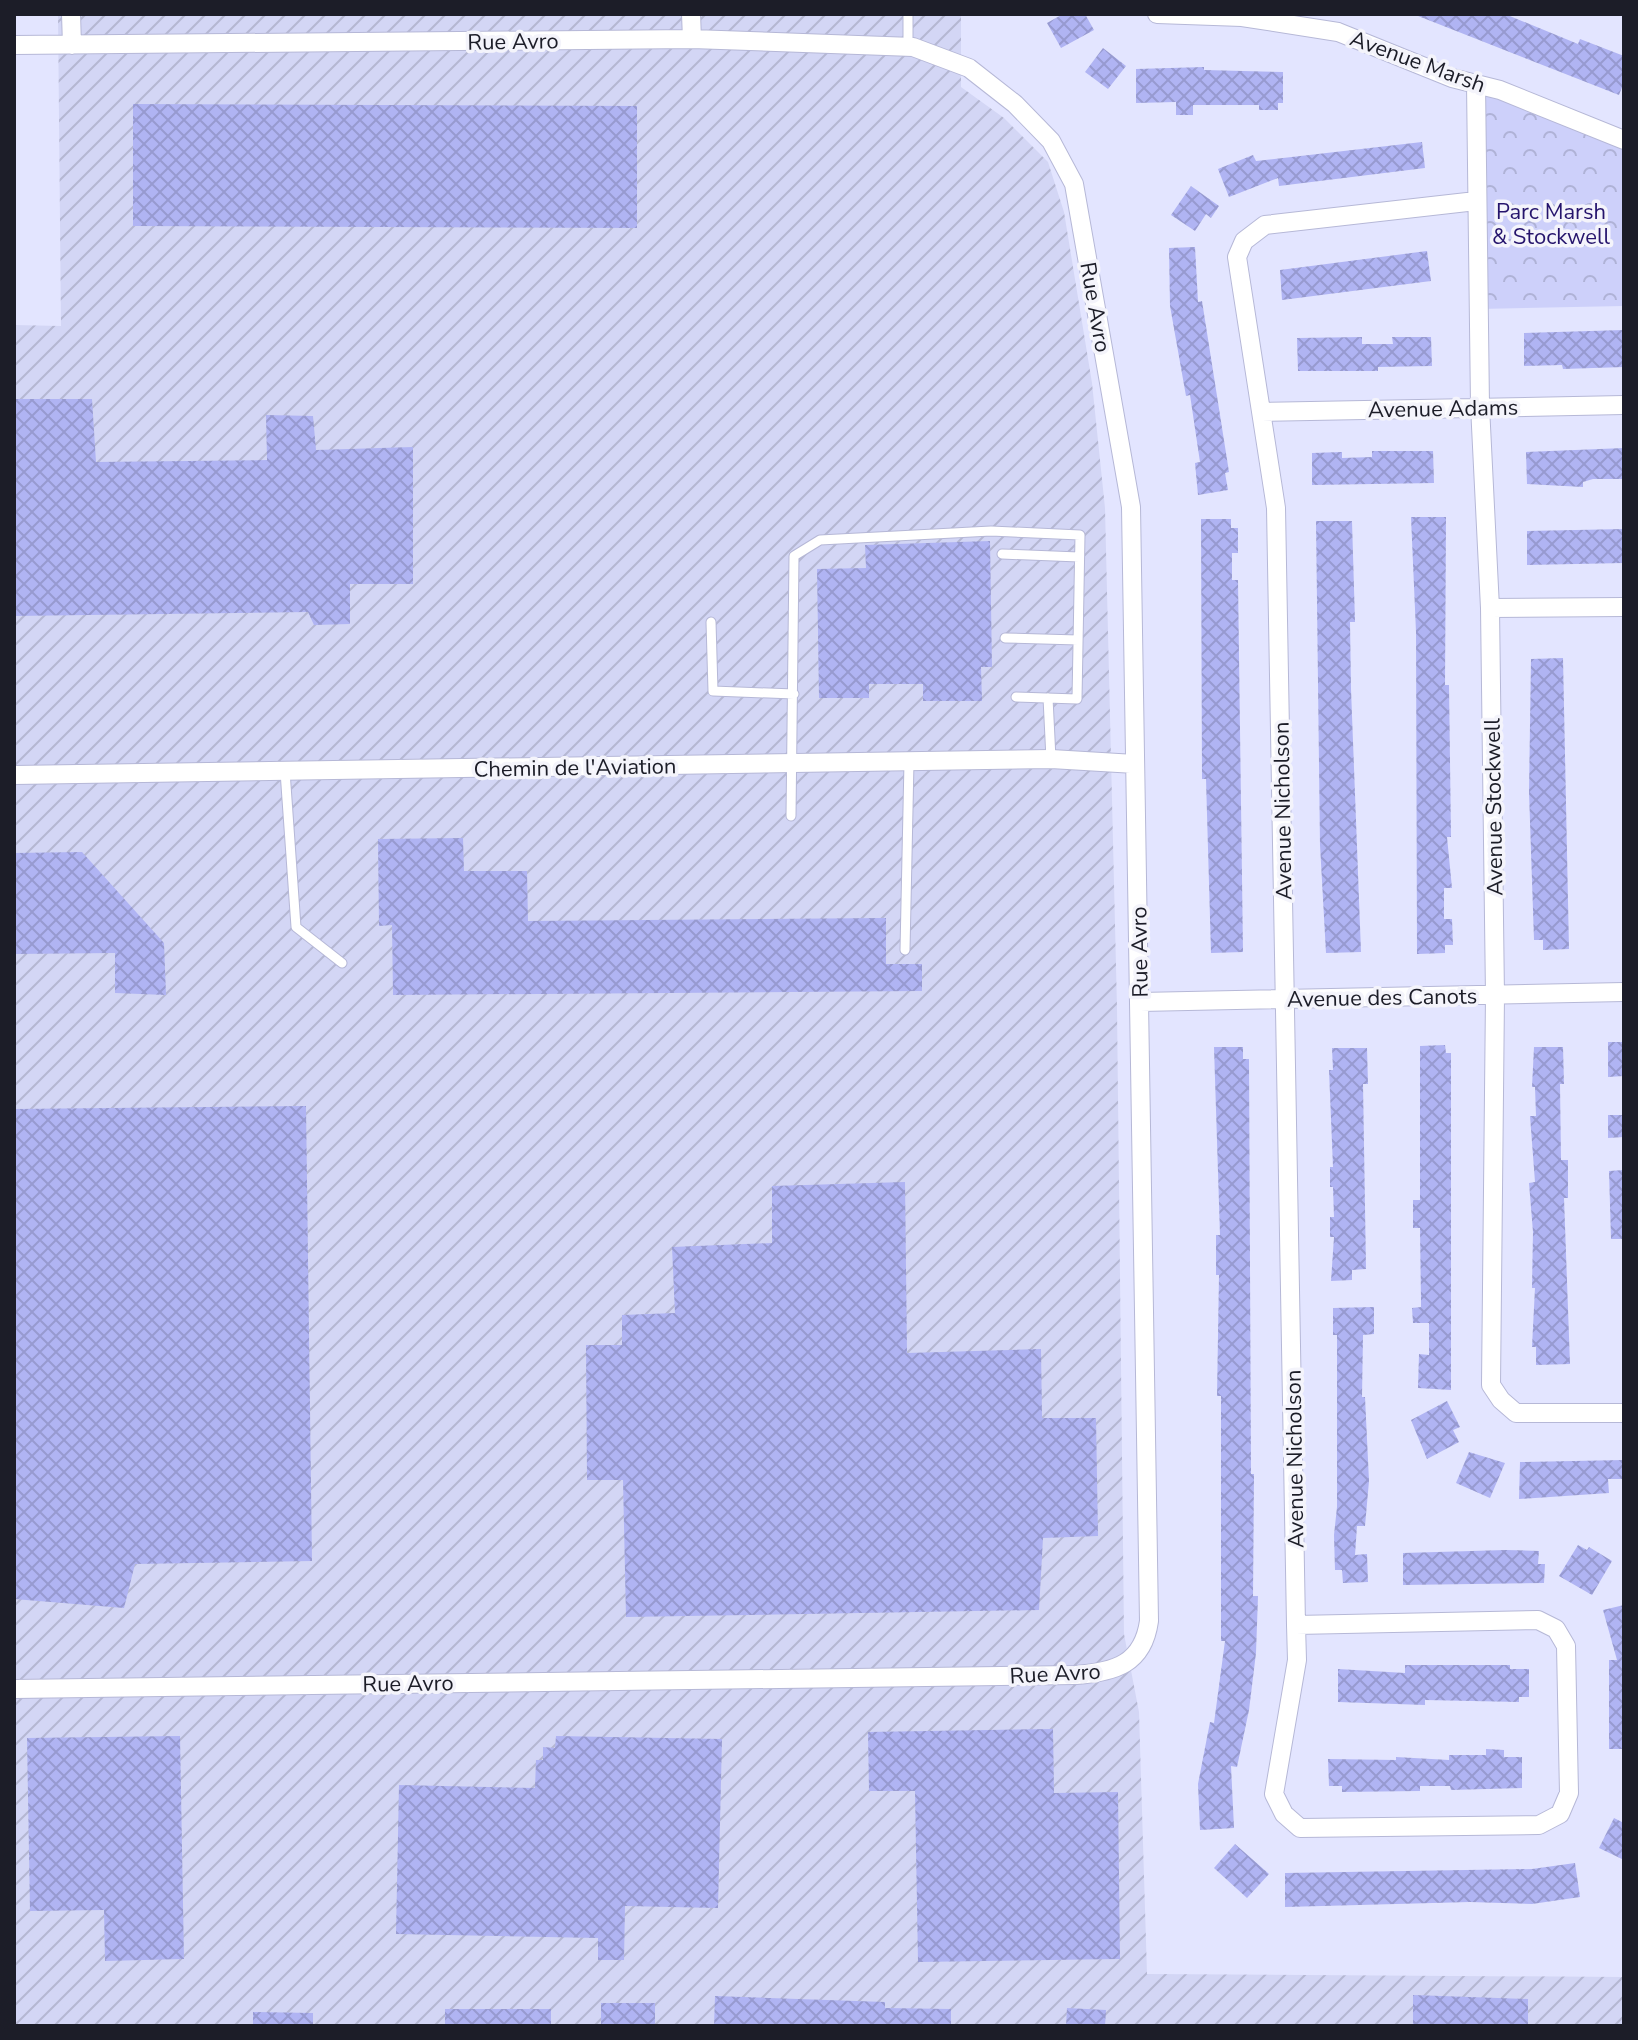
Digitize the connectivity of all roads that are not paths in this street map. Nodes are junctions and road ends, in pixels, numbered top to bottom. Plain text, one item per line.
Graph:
1 (71, 14) edge
2 (691, 14) edge
3 (908, 14) edge
4 (1157, 14) edge
5 (1338, 23) edge
6 (692, 39) junction
7 (14, 45) edge
8 (72, 45) junction
9 (908, 47) junction
10 (1476, 84) junction
11 (1624, 140) edge
12 (1476, 201) junction
13 (1624, 405) edge
14 (1480, 406) junction
15 (1262, 412) junction
16 (1002, 554) dead end
17 (1079, 557) junction
18 (1624, 607) edge
19 (1490, 608) junction
20 (711, 622) dead end
21 (1005, 638) dead end
22 (1078, 640) junction
23 (794, 694) junction
24 (1016, 697) dead end
25 (1048, 698) junction
26 (1051, 759) junction
27 (909, 762) junction
28 (791, 764) junction
29 (1135, 764) junction
30 (285, 771) junction
31 (14, 775) edge
32 (791, 816) dead end
33 (905, 950) dead end
34 (342, 963) dead end
35 (1624, 992) edge
36 (1495, 996) junction
37 (1286, 998) junction
38 (1140, 1002) junction
39 (1624, 1413) edge
40 (1296, 1625) junction
41 (14, 1689) edge

1 - 8 street
2 - 6 street
3 - 9 lane
4 - 5 street, Avenue Marsh
5 - 10 street, Avenue Marsh
6 - 8 street, Rue Avro
6 - 9 street, Rue Avro
7 - 8 street, Rue Avro
9 - 29 street, Rue Avro
10 - 11 street, Avenue Marsh
10 - 12 street, Avenue Stockwell
12 - 14 street, Avenue Stockwell
12 - 15 street, Avenue Nicholson
13 - 14 street, Avenue Adams
14 - 15 street, Avenue Adams
14 - 19 street, Avenue Stockwell
15 - 37 street, Avenue Nicholson
16 - 17 lane
17 - 22 lane
17 - 23 lane
18 - 19 street
19 - 36 street, Avenue Stockwell
20 - 23 lane
21 - 22 lane
22 - 25 lane
23 - 28 lane
24 - 25 lane
25 - 26 lane
26 - 27 street, Chemin de l'Aviation
26 - 29 street, Chemin de l'Aviation
27 - 28 street, Chemin de l'Aviation
27 - 33 lane
28 - 30 street, Chemin de l'Aviation
28 - 32 lane
29 - 38 street, Rue Avro
30 - 31 street, Chemin de l'Aviation
30 - 34 lane
35 - 36 street, Avenue des Canots
36 - 37 street, Avenue des Canots
36 - 39 street, Avenue Stockwell
37 - 38 street, Avenue des Canots
37 - 40 street, Avenue Nicholson
38 - 41 street, Rue Avro
40 - 40 street, Avenue Nicholson

